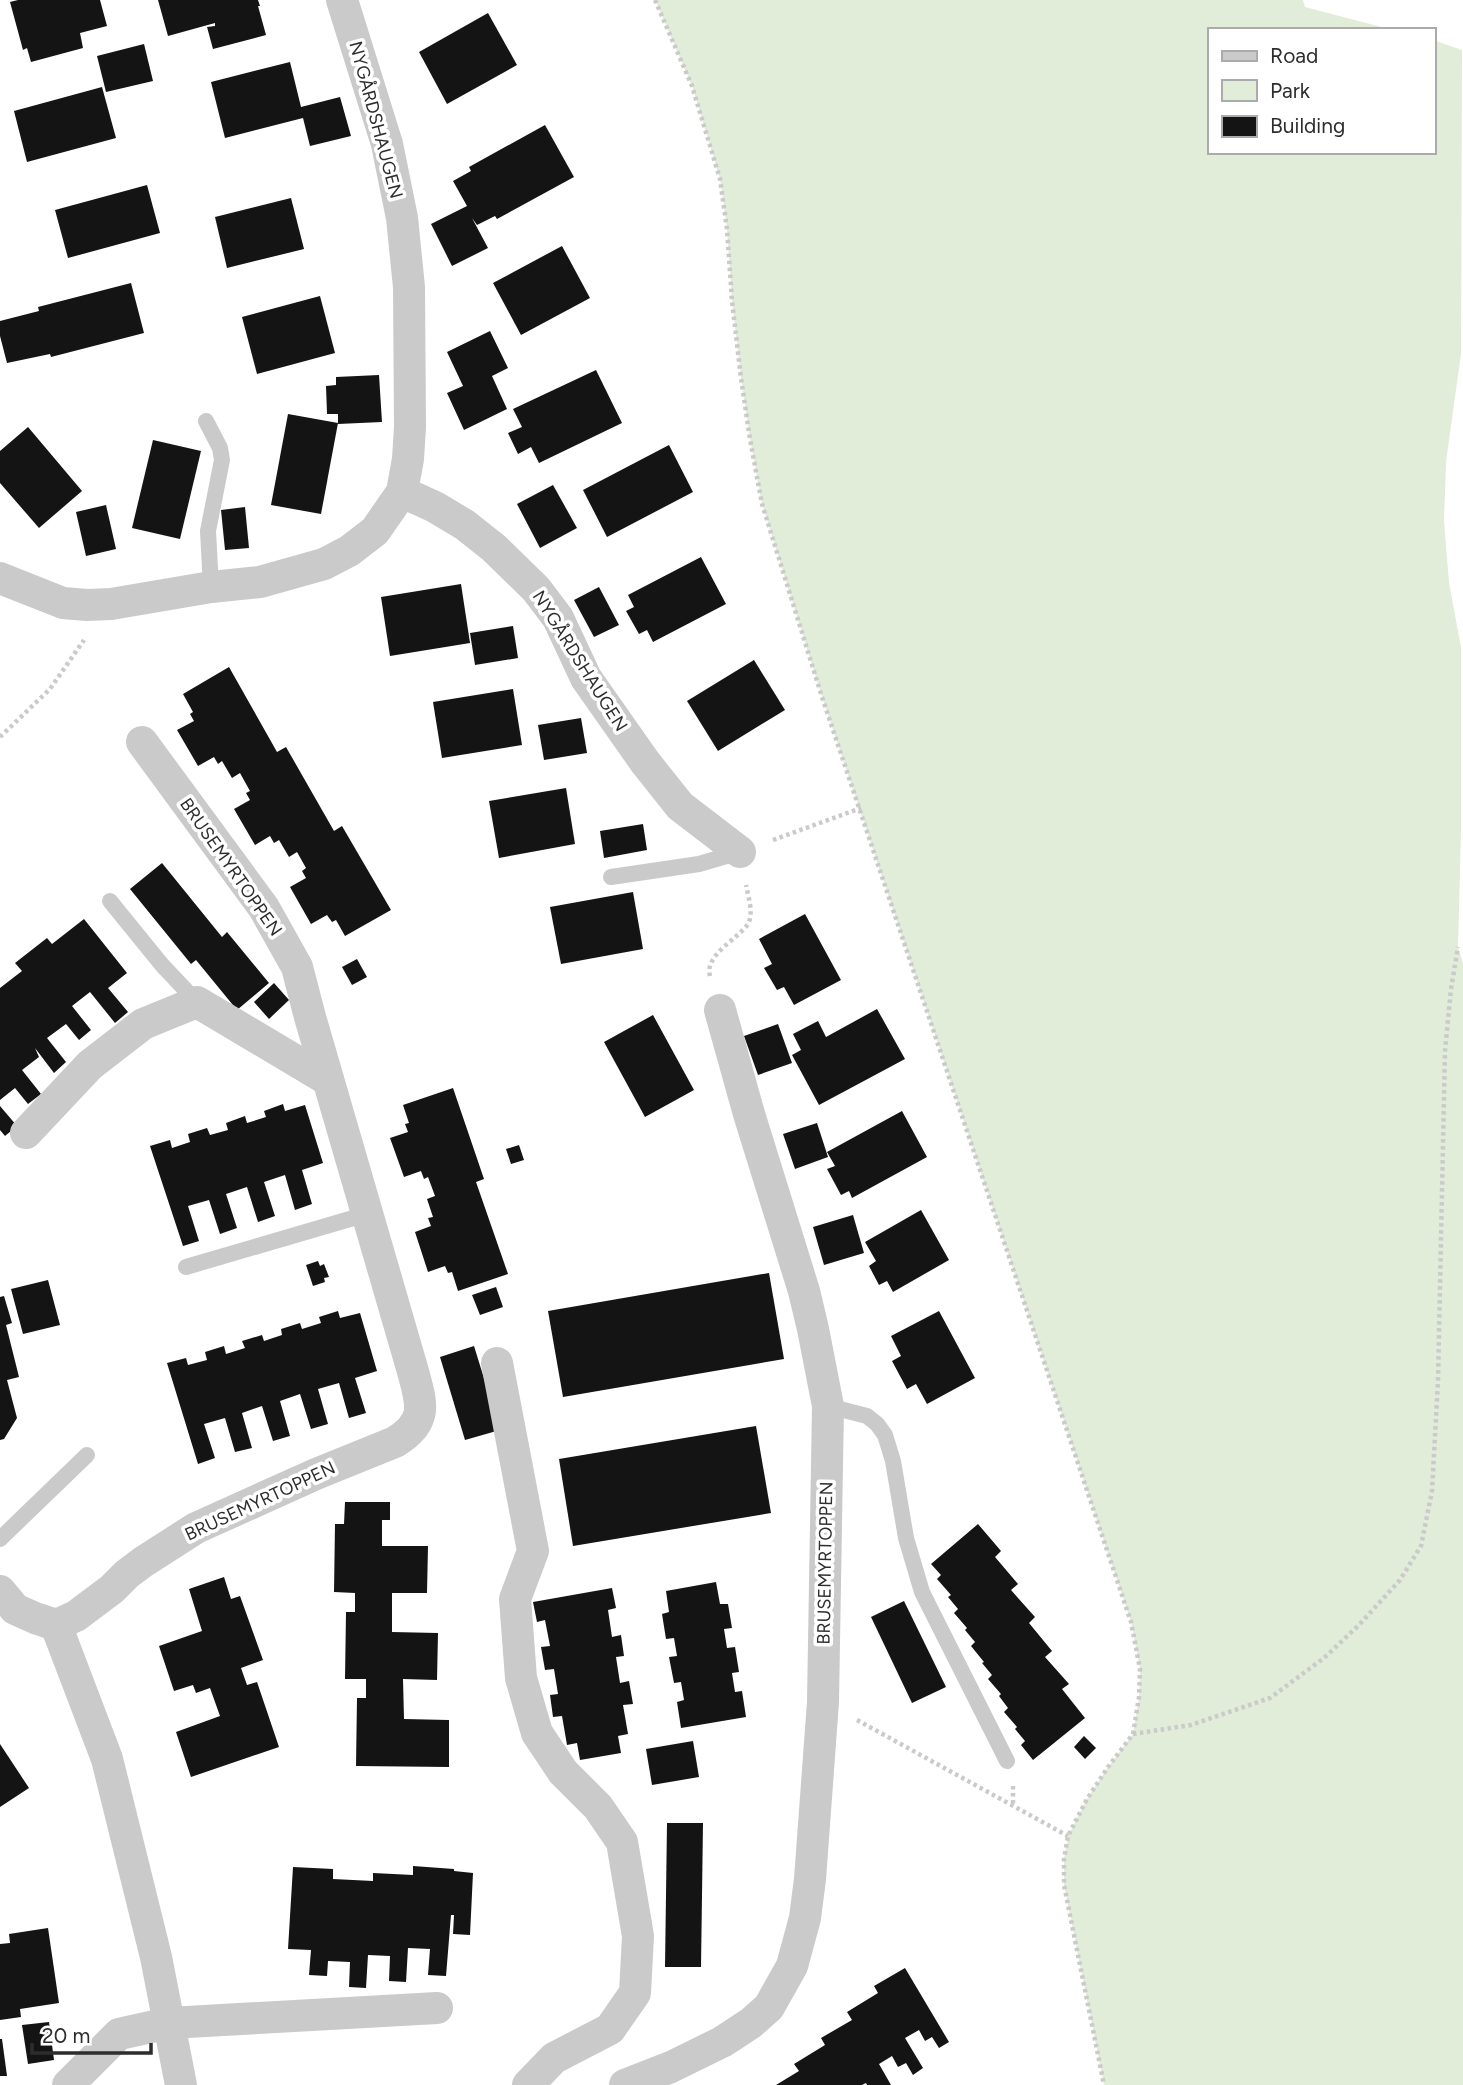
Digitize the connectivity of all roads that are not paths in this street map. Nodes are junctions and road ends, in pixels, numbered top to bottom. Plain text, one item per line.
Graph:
1 (342, 0) edge
2 (206, 421) dead end
3 (402, 492) junction
4 (0, 578) edge
5 (211, 587) junction
6 (142, 743) dead end
7 (740, 852) joint
8 (611, 877) dead end
9 (110, 901) dead end
10 (197, 1002) junction
11 (720, 1010) road end
12 (328, 1080) junction
13 (26, 1133) dead end
14 (367, 1214) junction
15 (186, 1267) dead end
16 (498, 1363) dead end
17 (828, 1406) junction
18 (87, 1455) dead end
19 (0, 1539) edge
20 (0, 1591) edge
21 (56, 1625) junction
22 (1007, 1761) dead end
23 (436, 2008) dead end
24 (169, 2023) junction
25 (676, 2076) edge
26 (68, 2085) edge
27 (181, 2085) edge
28 (528, 2085) edge
29 (625, 2085) edge

1 - 3 street, NYGÅRDSHAUGEN
2 - 5 lane
3 - 5 street, NYGÅRDSHAUGEN
3 - 7 street, NYGÅRDSHAUGEN
4 - 5 street, NYGÅRDSHAUGEN
6 - 12 street, BRUSEMYRTOPPEN
7 - 8 lane
9 - 10 lane
10 - 12 street
10 - 13 street
11 - 17 street, BRUSEMYRTOPPEN
12 - 14 street, BRUSEMYRTOPPEN
14 - 15 lane
14 - 21 street, BRUSEMYRTOPPEN
16 - 28 street
17 - 22 lane
17 - 25 street, BRUSEMYRTOPPEN
18 - 19 lane
20 - 21 street
21 - 24 street
23 - 24 street
24 - 26 street
24 - 27 street
25 - 29 street, BRUSEMYRTOPPEN

